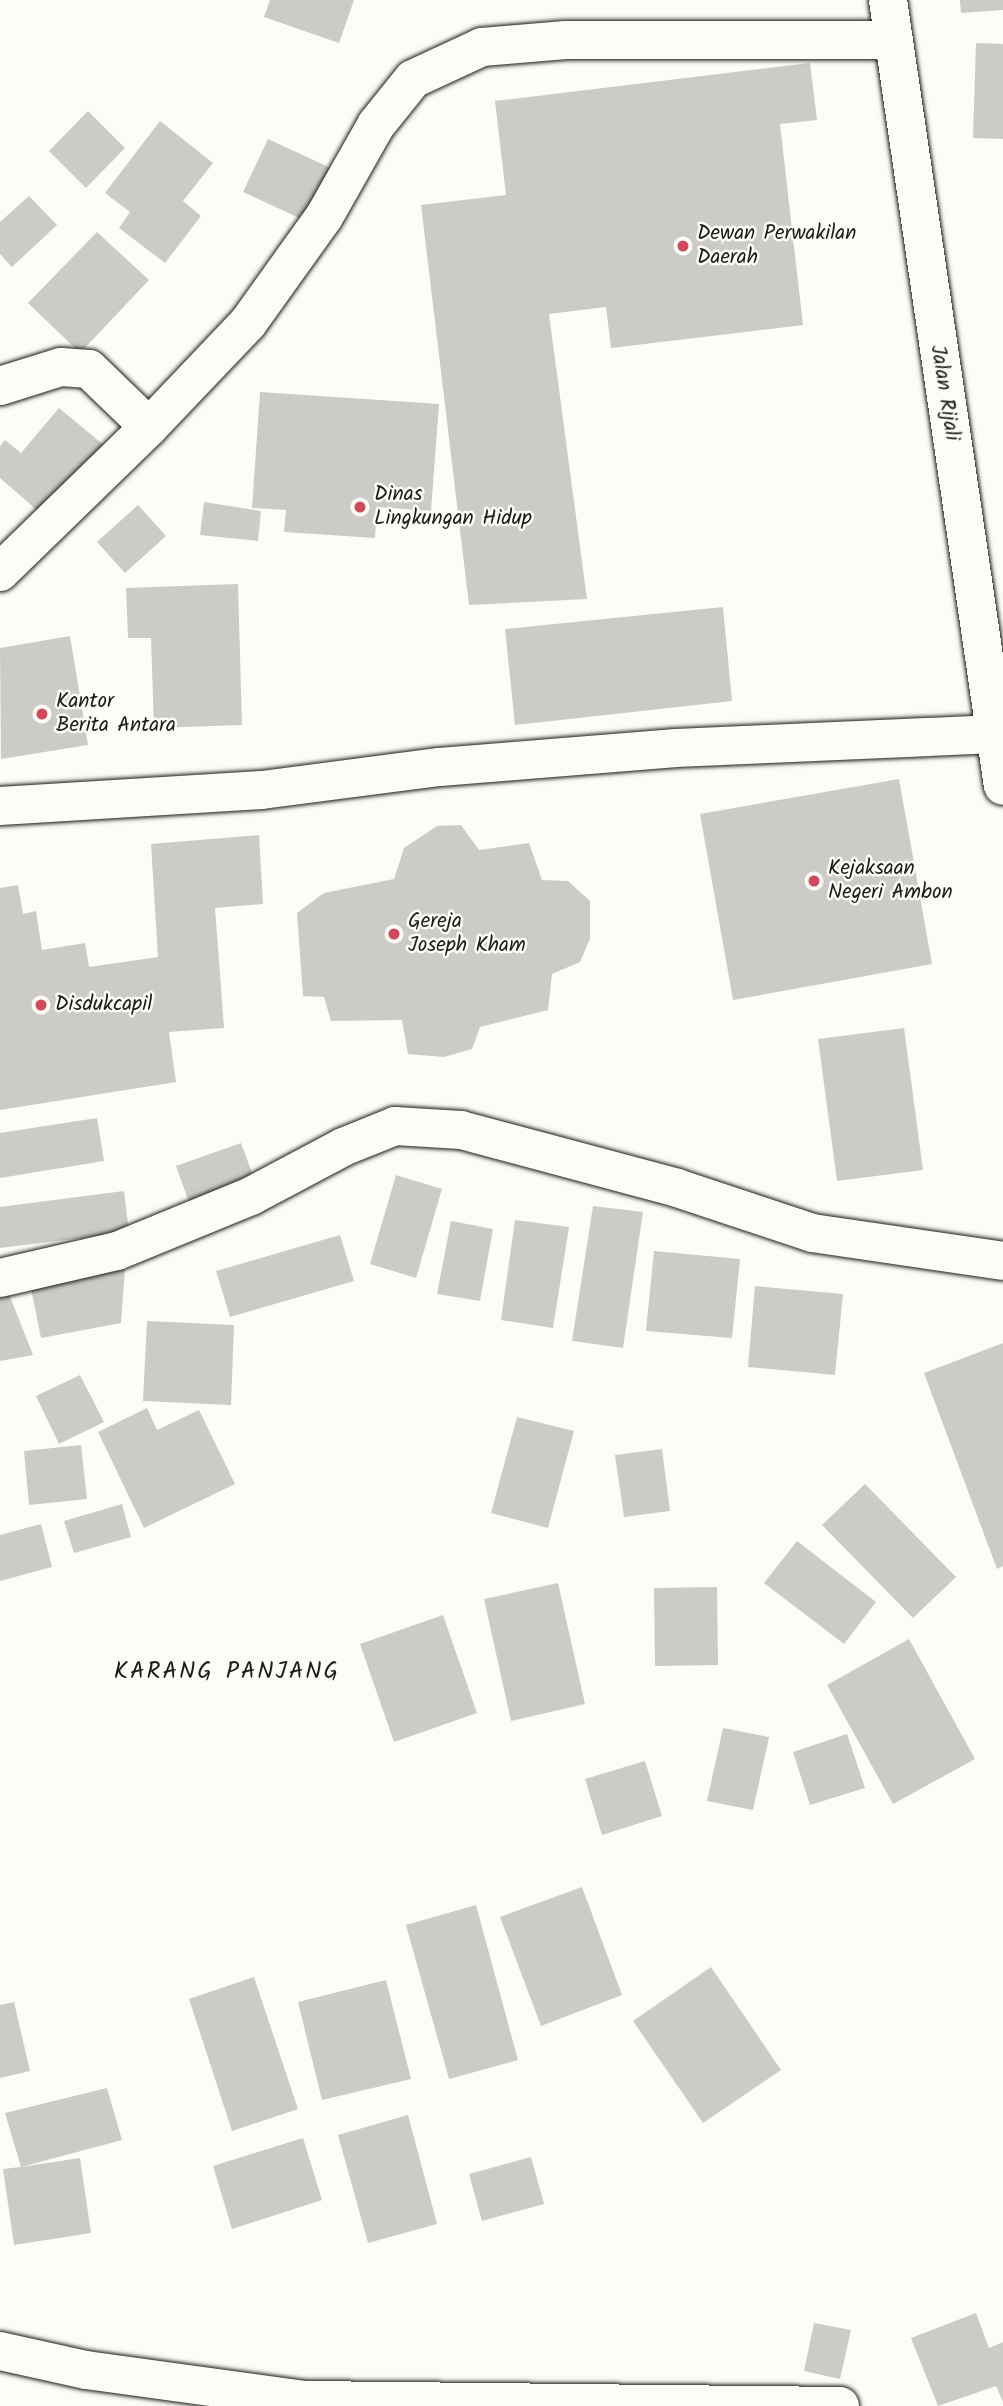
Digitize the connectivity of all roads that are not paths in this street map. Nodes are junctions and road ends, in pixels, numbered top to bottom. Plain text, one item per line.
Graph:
1 (888, 0) edge
2 (892, 40) junction
3 (0, 386) edge
4 (149, 427) junction
5 (0, 572) edge
6 (995, 734) junction
7 (1003, 786) edge
8 (0, 806) edge
9 (1003, 1261) edge
10 (0, 1278) edge
11 (0, 2351) edge
12 (840, 2406) edge

1 - 2 main road, Jalan Rijali
2 - 4 main road
2 - 6 main road, Jalan Rijali
3 - 4 main road
4 - 5 main road
6 - 7 main road, Jalan Rijali
6 - 8 main road
9 - 10 main road
11 - 12 main road

